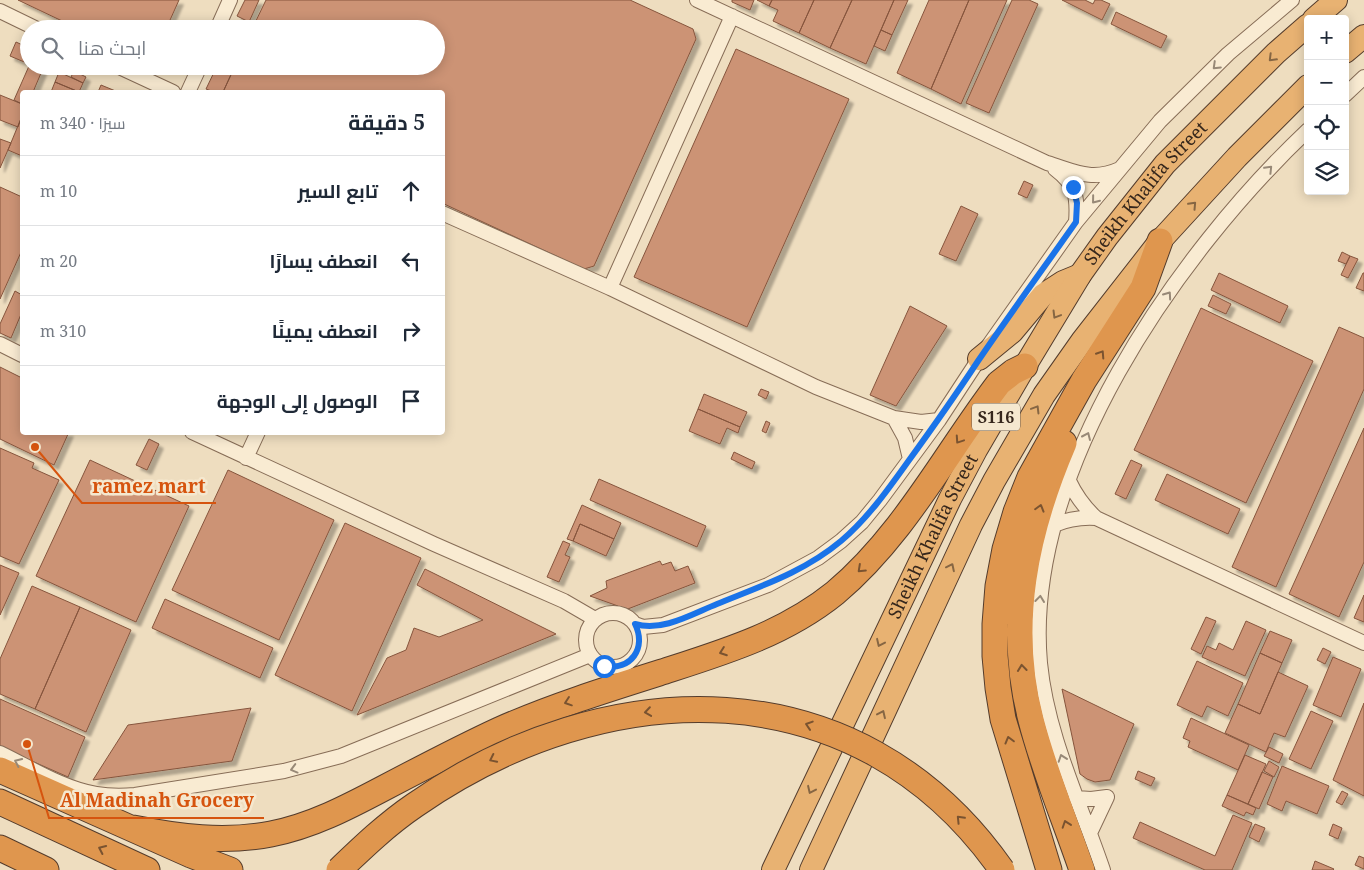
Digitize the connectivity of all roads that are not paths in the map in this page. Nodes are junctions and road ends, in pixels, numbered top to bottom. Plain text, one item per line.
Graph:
1 (230, 0) edge
2 (697, 0) edge
3 (1292, 0) edge
4 (1336, 0) edge
5 (0, 11) edge
6 (1319, 15) edge
7 (732, 16) junction
8 (221, 20) edge
9 (20, 21) edge
10 (1304, 29) edge
11 (1364, 36) edge
12 (1349, 49) edge
13 (137, 75) edge
14 (196, 75) edge
15 (1364, 77) edge
16 (170, 90) edge
17 (189, 90) edge
18 (1304, 90) edge
19 (1349, 91) edge
20 (1304, 134) edge
21 (1047, 163) junction
22 (1120, 169) junction
23 (445, 214) edge
24 (1076, 222) junction
25 (1160, 240) junction
26 (1080, 275) junction
27 (610, 288) junction
28 (0, 344) edge
29 (20, 354) edge
30 (979, 360) junction
31 (1025, 366) junction
32 (1084, 380) junction
33 (894, 418) junction
34 (939, 420) junction
35 (198, 435) edge
36 (257, 435) edge
37 (246, 458) junction
38 (910, 459) junction
39 (1069, 481) junction
40 (1096, 518) junction
41 (1054, 525) junction
42 (595, 619) junction
43 (635, 624) junction
44 (1364, 643) edge
45 (590, 655) junction
46 (0, 753) edge
47 (0, 770) edge
48 (1076, 798) junction
49 (0, 802) edge
50 (133, 828) junction
51 (1090, 832) junction
52 (0, 848) edge
53 (46, 870) edge
54 (147, 870) edge
55 (230, 870) edge
56 (339, 870) edge
57 (774, 870) edge
58 (811, 870) edge
59 (1002, 870) edge
60 (1049, 870) edge
61 (1082, 870) edge
62 (1102, 870) edge

1 - 8 street
2 - 7 street
3 -> 22 street
4 - 6 highway
5 - 9 street
7 - 21 street
7 - 27 street
10 -> 26 highway, Sheikh Khalifa Street / S116
11 - 12 highway
13 - 16 street
14 - 17 street
15 - 19 street
25 -> 18 highway, Sheikh Khalifa Street / S116
39 -> 20 street
21 - 22 street
21 - 24 street
22 -> 24 street
23 - 27 street
24 - 30 street
32 -> 25 highway
58 -> 25 highway, Sheikh Khalifa Street / S116
26 - 30 highway
26 -> 31 highway, Sheikh Khalifa Street / S116
27 - 33 street
28 - 29 street
30 - 34 street
31 -> 50 highway
31 -> 57 highway, Sheikh Khalifa Street / S116
60 -> 32 highway
61 -> 32 highway
33 - 34 street
33 - 38 street
34 - 38 street
35 - 37 street
36 - 37 street
37 - 42 street
38 - 43 street
39 - 40 street
39 - 41 street
40 - 41 street
40 - 44 street
48 -> 41 street
42 - 43 street
42 - 45 street
43 - 45 street
45 -> 46 street
47 - 50 highway
48 - 51 street
48 - 51 street
54 -> 49 highway
50 - 55 highway
51 - 62 street
52 - 53 highway
59 -> 56 highway, bridge

